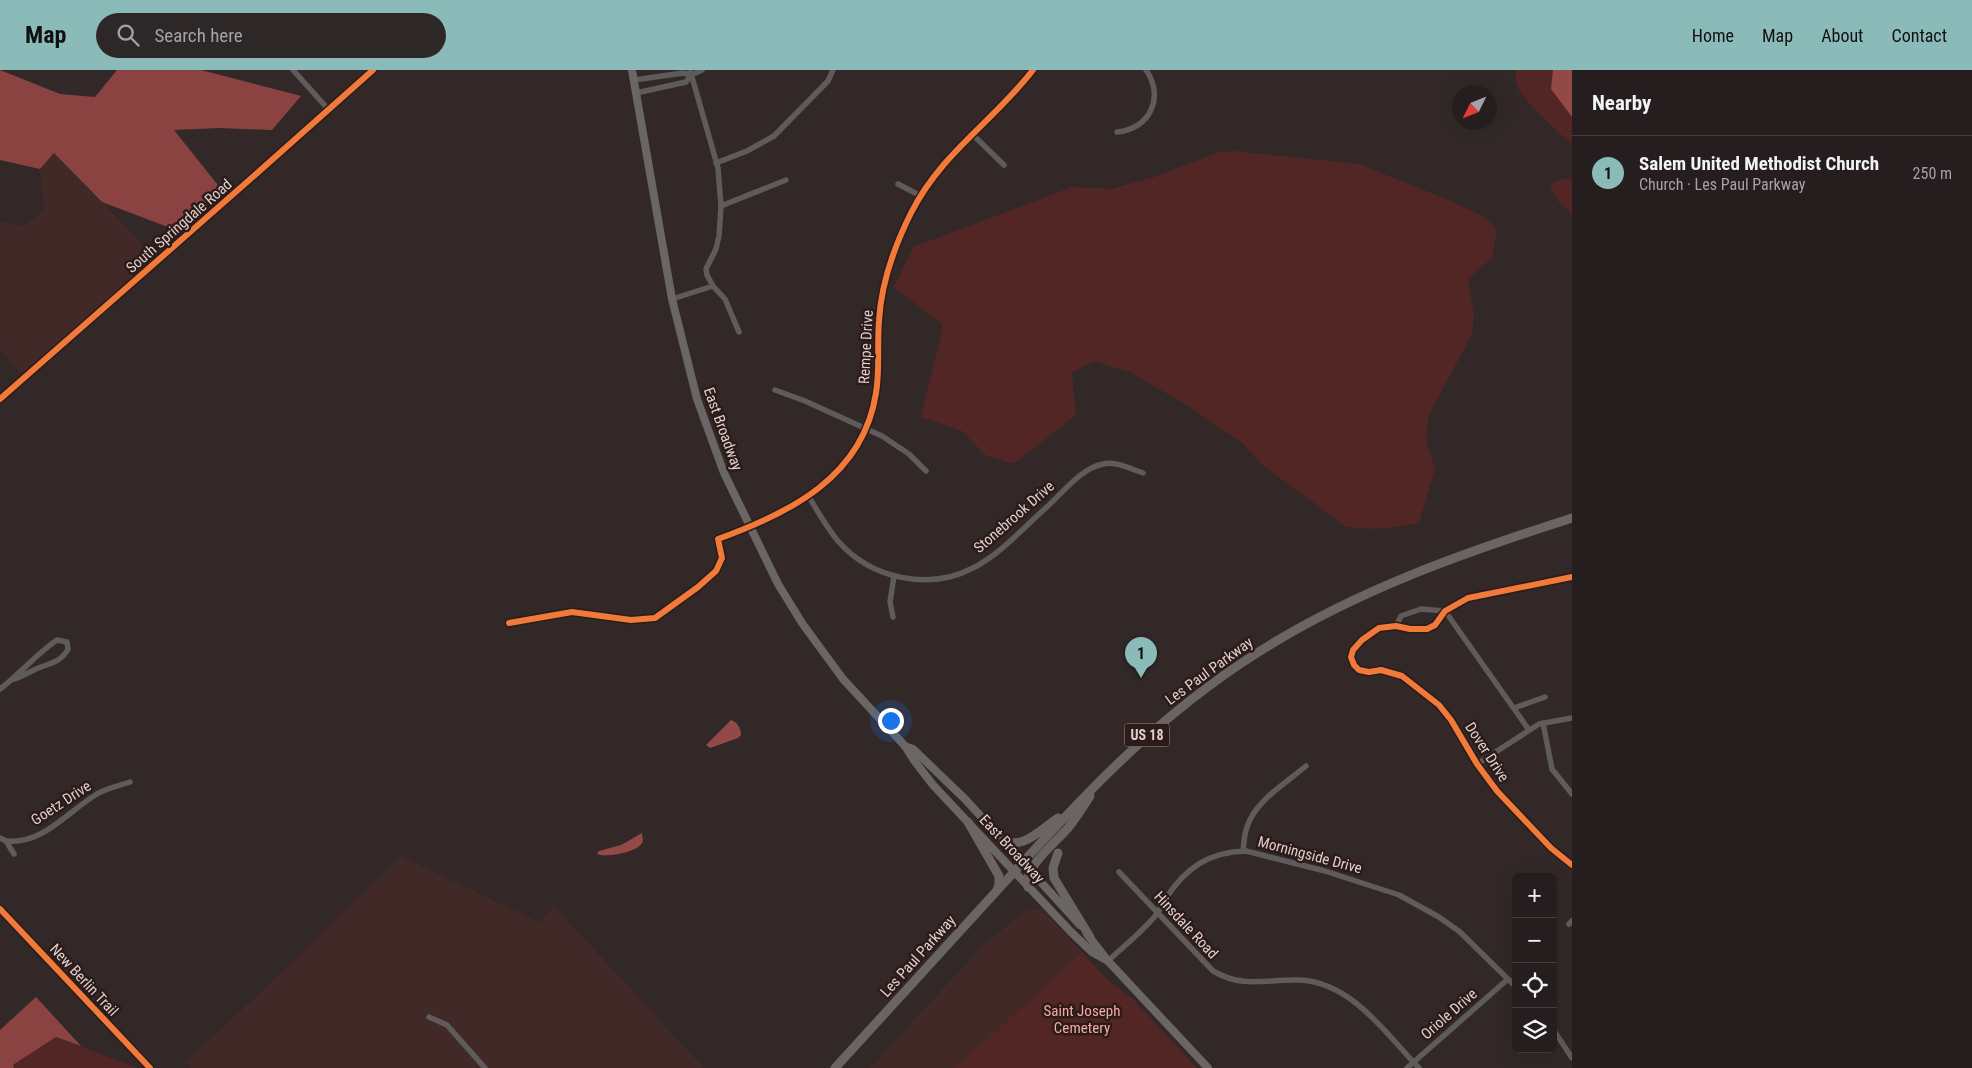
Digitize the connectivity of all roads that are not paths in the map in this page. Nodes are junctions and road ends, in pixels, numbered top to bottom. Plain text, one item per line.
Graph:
1 (293, 70) edge
2 (372, 70) edge
3 (632, 70) edge
4 (702, 70) edge
5 (833, 70) edge
6 (1033, 70) edge
7 (1146, 70) edge
8 (690, 73) edge
9 (634, 80) junction
10 (636, 93) junction
11 (328, 109) junction
12 (1117, 132) dead end
13 (972, 134) junction
14 (716, 164) junction
15 (1004, 165) dead end
16 (786, 180) dead end
17 (898, 184) dead end
18 (921, 196) junction
19 (721, 206) junction
20 (713, 286) junction
21 (672, 299) junction
22 (739, 332) dead end
23 (775, 390) dead end
24 (0, 399) edge
25 (866, 428) junction
26 (926, 471) dead end
27 (1143, 473) dead end
28 (808, 497) junction
29 (1572, 518) edge
30 (750, 528) junction
31 (894, 576) junction
32 (1572, 577) edge
33 (1445, 611) junction
34 (893, 617) dead end
35 (509, 623) dead end
36 (1396, 626) junction
37 (11, 680) junction
38 (0, 688) edge
39 (1545, 697) dead end
40 (1514, 708) junction
41 (1572, 718) edge
42 (1543, 723) junction
43 (1529, 730) junction
44 (905, 746) junction
45 (1477, 764) junction
46 (1306, 766) dead end
47 (130, 782) dead end
48 (1098, 782) junction
49 (1572, 794) edge
50 (1071, 810) junction
51 (968, 822) junction
52 (1000, 838) junction
53 (3, 840) edge
54 (1244, 851) junction
55 (1058, 853) dead end
56 (14, 854) dead end
57 (1022, 863) junction
58 (1572, 866) edge
59 (1014, 872) junction
60 (1119, 872) dead end
61 (1033, 875) junction
62 (1028, 887) junction
63 (995, 893) junction
64 (1157, 913) junction
65 (1090, 937) junction
66 (1108, 961) junction
67 (1508, 979) junction
68 (1512, 983) edge
69 (429, 1017) dead end
70 (1557, 1035) edge
71 (1572, 1058) edge
72 (1413, 1062) junction
73 (485, 1068) edge
74 (835, 1068) edge
75 (1208, 1068) edge
76 (1407, 1068) edge
77 (1419, 1068) edge

1 - 11 street
2 - 11 street, South Springdale Road
3 - 9 main road, East Broadway
4 - 8 street
5 - 14 street
6 - 13 street, Rempe Drive
7 - 12 street
8 - 9 street
8 - 10 street
8 - 14 street
9 - 10 main road, East Broadway
10 - 21 main road, East Broadway
11 - 24 street, South Springdale Road
13 - 15 street
13 - 18 street, Rempe Drive
14 - 19 street
16 - 19 street
17 - 18 street
18 - 25 street, Rempe Drive
19 - 20 street
20 - 21 street
20 - 22 street
21 - 30 main road, East Broadway
23 - 25 street
25 - 26 street
25 - 28 street, Rempe Drive
27 - 31 street, Stonebrook Drive
28 - 30 street, Rempe Drive
28 - 31 street, Stonebrook Drive
29 - 48 main road, Les Paul Parkway / US 18
30 - 35 street, Rempe Drive
30 - 44 main road, East Broadway
31 - 34 street
32 - 33 street
33 - 36 street
33 - 36 street
33 - 40 street
36 - 45 street, Dover Drive
37 - 37 street
37 - 38 street
39 - 40 street
40 - 43 street
41 - 42 street
42 - 43 street
42 - 49 street
43 - 45 street
44 - 51 main road, East Broadway
44 - 52 main road, East Broadway
45 - 58 street, Dover Drive
46 - 54 street
47 - 53 street, Goetz Drive
48 - 50 main road, Les Paul Parkway / US 18
48 - 61 main road
50 - 52 main road
50 - 57 main road, Les Paul Parkway / US 18
51 - 59 main road, East Broadway
51 - 63 main road
52 - 57 main road, East Broadway
53 - 56 street, Goetz Drive
54 - 64 street, Morningside Drive
54 - 67 street, Morningside Drive
55 - 65 main road
57 - 59 main road, Les Paul Parkway / US 18
57 - 61 main road, East Broadway
59 - 62 main road, East Broadway
59 - 63 main road, Les Paul Parkway / US 18
60 - 64 street, Hinsdale Road
61 - 62 main road
61 - 65 main road, East Broadway
62 - 66 main road, East Broadway
63 - 74 main road, Les Paul Parkway / US 18
64 - 66 street, Morningside Drive
64 - 72 street, Hinsdale Road
65 - 66 main road, East Broadway
66 - 75 main road, East Broadway
67 - 68 street, Morningside Drive
67 - 72 street, Oriole Drive
69 - 73 street
70 - 71 street
72 - 76 street, Oriole Drive
72 - 77 street, Hinsdale Road

